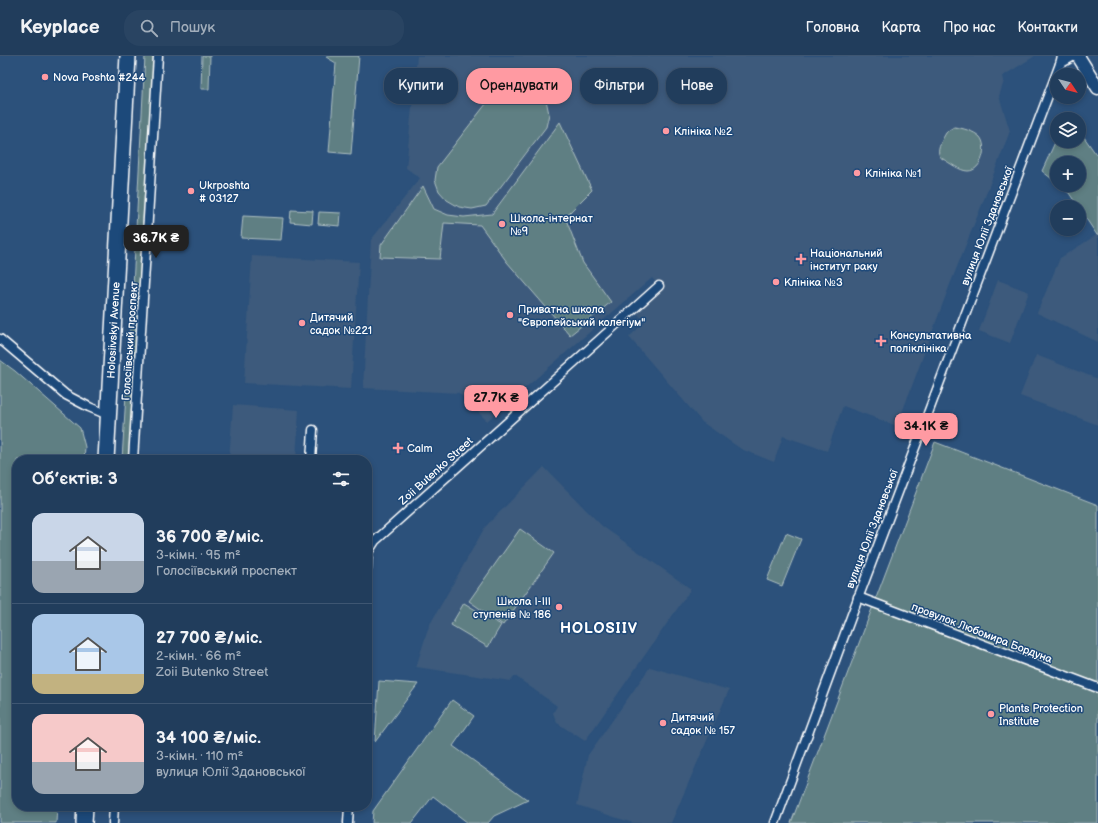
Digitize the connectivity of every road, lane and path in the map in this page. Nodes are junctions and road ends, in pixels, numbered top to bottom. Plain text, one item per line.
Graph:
1 (128, 56) edge
2 (158, 56) edge
3 (1074, 56) edge
4 (1078, 56) edge
5 (1061, 60) edge
6 (1098, 88) edge
7 (658, 286) dead end
8 (0, 339) edge
9 (108, 415) junction
10 (313, 430) dead end
11 (106, 455) edge
12 (133, 455) edge
13 (311, 455) edge
14 (372, 546) edge
15 (858, 597) junction
16 (1098, 688) edge
17 (85, 811) edge
18 (114, 811) edge
19 (349, 811) edge
20 (84, 823) edge
21 (113, 823) edge
22 (348, 823) edge
23 (775, 823) edge

1 - 9 highway, Holosiivskyi Avenue
2 - 12 street, Голосіївський проспект
3 - 5 street
4 - 6 main road
5 - 15 street, вулиця Юлії Здановської
7 - 14 street, Zoii Butenko Street
8 - 9 street
9 - 11 highway, Holosiivskyi Avenue
10 - 13 street
15 - 16 street, провулок Любомира Бордуна
15 - 23 street, вулиця Юлії Здановської
17 - 20 highway
18 - 21 street
19 - 22 street

